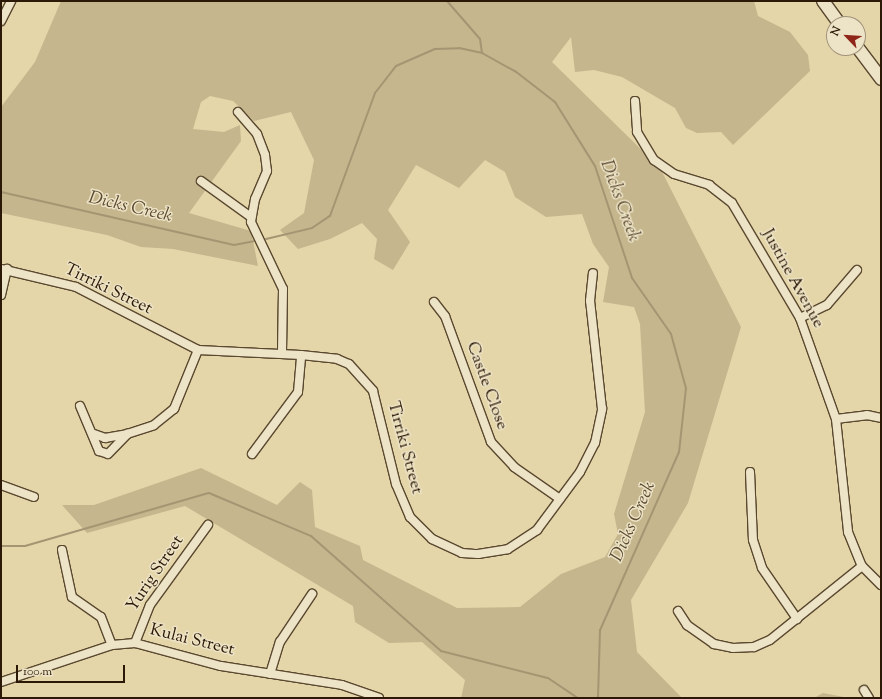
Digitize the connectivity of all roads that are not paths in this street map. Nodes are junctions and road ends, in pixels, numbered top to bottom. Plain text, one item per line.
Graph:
1 (11, 1) edge
2 (823, 1) edge
3 (834, 16) edge
4 (1, 21) edge
5 (864, 56) edge
6 (881, 79) edge
7 (635, 101) dead end
8 (238, 112) dead end
9 (201, 181) dead end
10 (251, 217) junction
11 (4, 269) edge
12 (857, 270) dead end
13 (593, 273) dead end
14 (1, 295) edge
15 (434, 302) dead end
16 (800, 318) junction
17 (198, 350) junction
18 (282, 354) junction
19 (301, 354) junction
20 (80, 406) dead end
21 (881, 418) edge
22 (836, 419) junction
23 (94, 434) junction
24 (127, 434) junction
25 (252, 454) dead end
26 (750, 472) dead end
27 (1, 484) edge
28 (34, 497) dead end
29 (560, 500) junction
30 (208, 525) dead end
31 (62, 550) dead end
32 (862, 566) junction
33 (881, 585) edge
34 (312, 594) dead end
35 (678, 611) dead end
36 (797, 619) junction
37 (136, 643) junction
38 (112, 645) junction
39 (270, 674) junction
40 (1, 682) edge
41 (864, 690) dead end
42 (379, 698) edge
43 (869, 698) edge

1 - 4 street
2 - 3 main road
5 - 6 main road
7 - 16 street, Justine Avenue
8 - 10 street
9 - 10 street
10 - 18 street
11 - 14 street
11 - 17 street, Tirriki Street
12 - 16 street
13 - 29 street, Tirriki Street
15 - 29 street, Castle Close
16 - 22 street, Justine Avenue
17 - 18 street, Tirriki Street
17 - 24 street
18 - 19 street, Tirriki Street
19 - 25 street
19 - 29 street, Tirriki Street
20 - 23 street
21 - 22 street
22 - 32 street, Justine Avenue
23 - 24 street
23 - 24 street
26 - 36 street
27 - 28 street
30 - 37 street, Yurig Street
31 - 38 street
32 - 33 street, Justine Avenue
32 - 36 street
34 - 39 street
35 - 36 street
37 - 38 street, Kulai Street
37 - 39 street, Kulai Street
38 - 40 street, Kulai Street
39 - 42 street, Kulai Street
41 - 43 street

